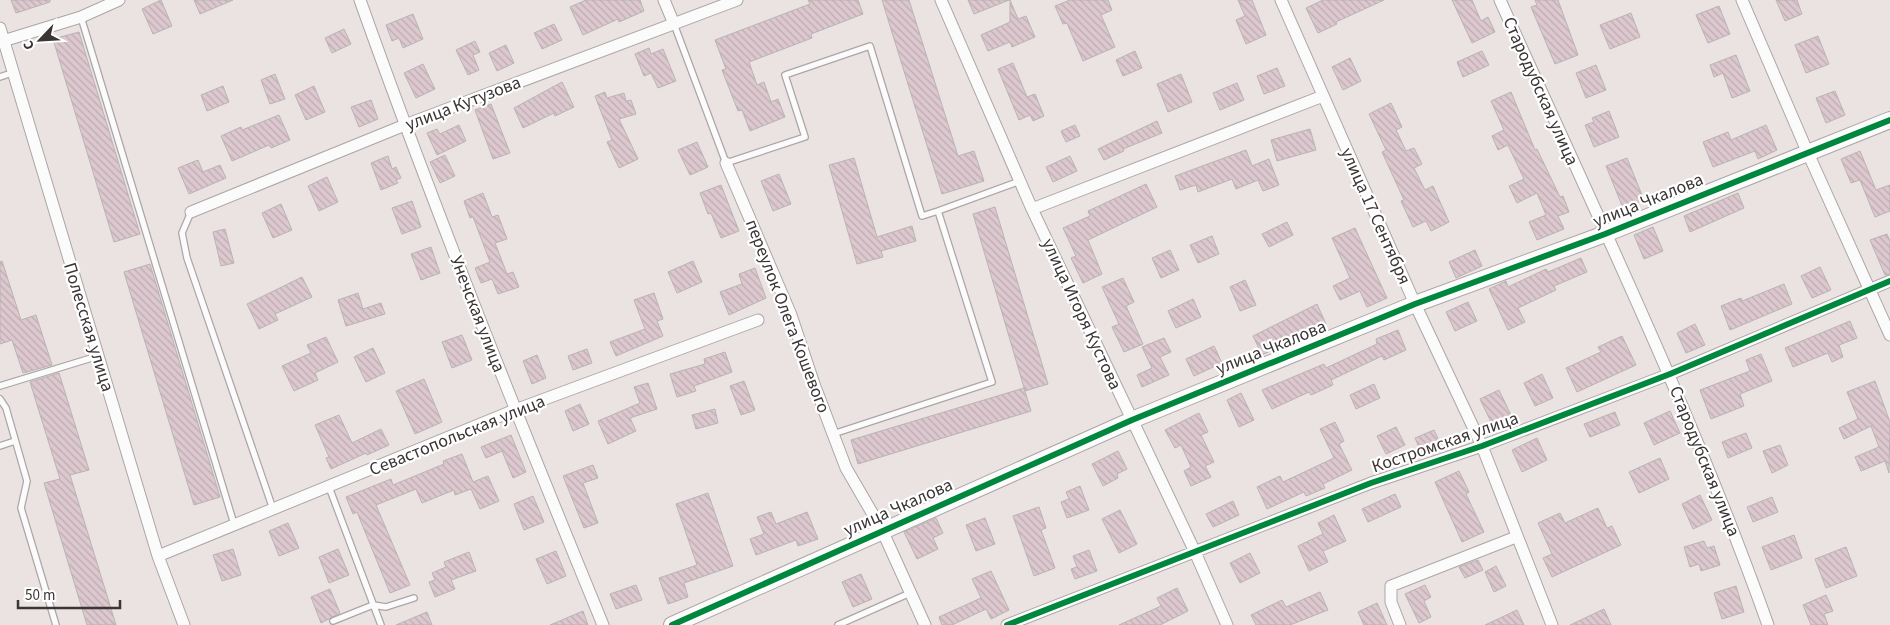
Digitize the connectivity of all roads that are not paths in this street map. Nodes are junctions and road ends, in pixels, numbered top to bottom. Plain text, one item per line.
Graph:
1 (118, 0) edge
2 (360, 0) edge
3 (664, 0) edge
4 (737, 0) edge
5 (941, 0) edge
6 (1280, 0) edge
7 (1500, 0) edge
8 (1742, 0) edge
9 (81, 17) junction
10 (674, 24) junction
11 (0, 28) edge
12 (3, 41) junction
13 (12, 73) junction
14 (0, 77) edge
15 (1323, 96) junction
16 (1890, 120) edge
17 (405, 125) junction
18 (1807, 152) junction
19 (726, 163) junction
20 (1020, 181) junction
21 (1032, 209) junction
22 (938, 211) junction
23 (191, 212) joint
24 (1606, 234) junction
25 (1890, 281) edge
26 (1870, 287) junction
27 (1415, 304) junction
28 (758, 320) dead end
29 (1890, 335) edge
30 (98, 356) junction
31 (1670, 374) junction
32 (0, 386) edge
33 (0, 399) edge
34 (515, 410) junction
35 (1132, 420) junction
36 (833, 434) junction
37 (15, 441) junction
38 (0, 446) edge
39 (1482, 446) junction
40 (328, 487) junction
41 (273, 509) junction
42 (234, 524) junction
43 (882, 530) junction
44 (1516, 537) junction
45 (1195, 552) junction
46 (158, 556) junction
47 (910, 593) junction
48 (414, 598) dead end
49 (373, 605) junction
50 (333, 621) dead end
51 (56, 625) edge
52 (184, 625) edge
53 (381, 625) edge
54 (603, 625) edge
55 (672, 625) edge
56 (838, 625) edge
57 (925, 625) edge
58 (1007, 625) edge
59 (1227, 625) edge
60 (1400, 625) edge
61 (1552, 625) edge
62 (1768, 625) edge

1 - 9 street
2 - 17 street, Унечская улица
3 - 10 street, переулок Олега Кошевого
4 - 10 street, улица Кутузова
5 - 20 street, улица Игоря Кустова
6 - 15 street, улица 17 Сентября
7 - 24 street, Стародубская улица
8 - 18 street
9 - 12 street
9 - 42 lane
10 - 17 street, улица Кутузова
10 - 19 lane, переулок Олега Кошевого
11 - 12 street, Полесская улица
12 - 13 street, Полесская улица
13 - 14 lane
13 - 30 street, Полесская улица
15 - 21 street
15 - 27 street, улица 17 Сентября
16 - 18 street, улица Чкалова
17 - 23 street, улица Кутузова
17 - 34 street, Унечская улица
18 - 24 street, улица Чкалова
18 - 26 street
19 - 22 lane
19 - 36 street, переулок Олега Кошевого
20 - 21 street, улица Игоря Кустова
20 - 22 lane
21 - 35 street, улица Игоря Кустова
22 - 36 lane
23 - 41 lane
24 - 27 street, улица Чкалова
24 - 31 street, Стародубская улица
25 - 26 street, Костромская улица
26 - 29 street
26 - 31 street, Костромская улица
27 - 35 street, улица Чкалова
27 - 39 street, улица 17 Сентября
28 - 34 street, Севастопольская улица
30 - 32 lane
30 - 46 street, Полесская улица
31 - 39 street, Костромская улица
31 - 62 street, Стародубская улица
33 - 37 lane
34 - 40 street, Севастопольская улица
34 - 54 street, Унечская улица
35 - 43 street, улица Чкалова
35 - 45 street, улица Игоря Кустова
36 - 43 street, переулок Олега Кошевого
37 - 38 lane
37 - 51 lane
39 - 44 street, улица 17 Сентября
39 - 45 street, Костромская улица
40 - 41 street, Севастопольская улица
40 - 49 lane
41 - 42 street, Севастопольская улица
42 - 46 street, Севастопольская улица
43 - 47 street, переулок Олега Кошевого
43 - 55 street, улица Чкалова
44 - 60 street
44 - 61 street, улица 17 Сентября
45 - 58 street, Костромская улица
45 - 59 street, улица Игоря Кустова
46 - 52 street, Полесская улица
47 - 56 lane
47 - 57 street, переулок Олега Кошевого
48 - 49 lane
49 - 50 lane
49 - 53 lane

